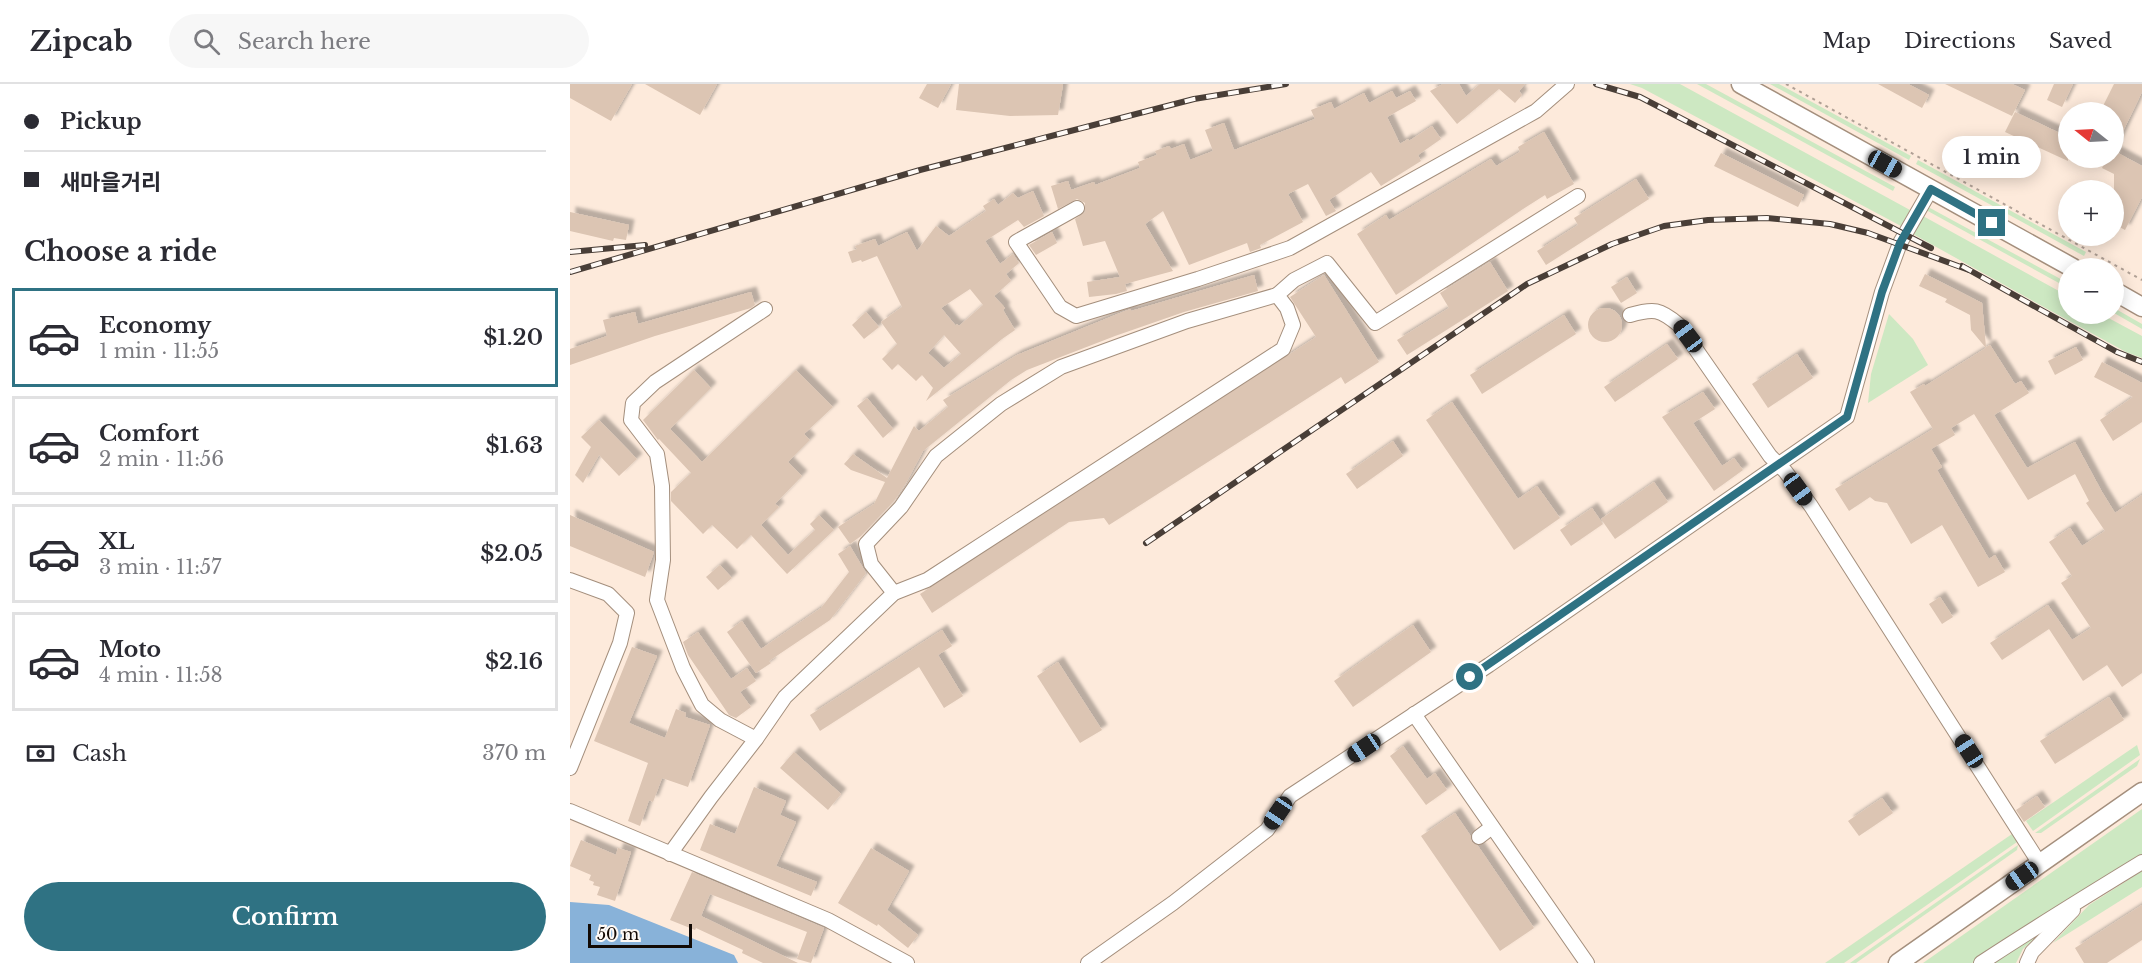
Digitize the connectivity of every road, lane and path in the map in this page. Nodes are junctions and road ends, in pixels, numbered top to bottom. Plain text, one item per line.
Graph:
1 (1567, 84) edge
2 (1741, 84) edge
3 (1786, 84) edge
4 (1931, 189) junction
5 (1578, 196) dead end
6 (1077, 208) dead end
7 (2058, 260) edge
8 (2142, 280) edge
9 (1277, 295) junction
10 (2124, 297) edge
11 (2142, 307) edge
12 (765, 309) dead end
13 (1630, 315) dead end
14 (1779, 466) junction
15 (570, 580) edge
16 (894, 593) junction
17 (1414, 714) junction
18 (756, 739) junction
19 (570, 768) edge
20 (2142, 792) edge
21 (570, 811) edge
22 (1492, 827) junction
23 (1479, 837) dead end
24 (670, 854) junction
25 (2142, 862) edge
26 (2040, 864) junction
27 (2083, 899) junction
28 (907, 963) edge
29 (1088, 963) edge
30 (1587, 963) edge
31 (1898, 963) edge
32 (1981, 963) edge
33 (2027, 963) edge

1 - 6 street
2 - 4 main road
3 - 8 path
4 - 7 main road
4 - 14 street
5 - 9 street
9 - 16 street
9 - 16 street
10 - 11 main road
12 - 18 street
13 - 14 street
14 - 17 street
14 - 26 street
15 - 19 street
16 - 18 street
17 - 22 street
17 - 29 street
18 - 24 street
20 - 26 main road
21 - 24 street
22 - 23 street
22 - 30 street
24 - 28 street
25 - 27 street
26 - 31 main road
27 - 32 street
27 - 33 street

